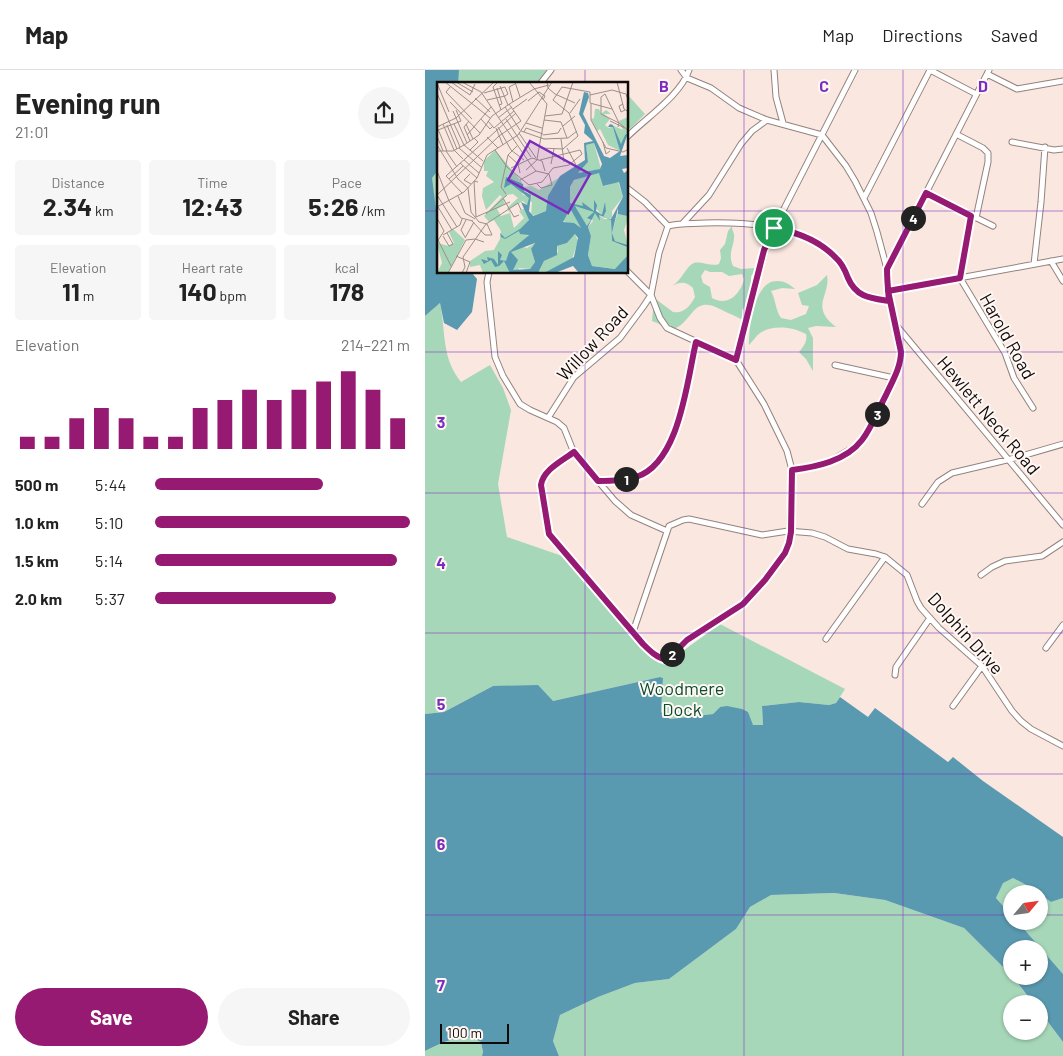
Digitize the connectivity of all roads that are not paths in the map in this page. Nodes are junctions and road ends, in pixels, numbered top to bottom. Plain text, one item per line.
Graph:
1 (551, 70) edge
2 (681, 70) edge
3 (689, 70) edge
4 (774, 70) edge
5 (855, 70) edge
6 (930, 70) edge
7 (988, 72) edge
8 (687, 78) junction
9 (1063, 81) edge
10 (542, 82) edge
11 (977, 94) junction
12 (767, 120) junction
13 (783, 123) junction
14 (956, 134) junction
15 (629, 135) edge
16 (821, 135) junction
17 (1011, 142) dead end
18 (1045, 147) junction
19 (1063, 148) edge
20 (629, 190) edge
21 (926, 193) junction
22 (864, 198) junction
23 (974, 217) junction
24 (683, 223) junction
25 (668, 226) junction
26 (993, 226) dead end
27 (774, 228) junction
28 (1063, 259) edge
29 (1051, 261) junction
30 (1034, 264) junction
31 (887, 269) junction
32 (489, 274) edge
33 (629, 274) edge
34 (960, 278) junction
35 (1063, 281) edge
36 (888, 291) junction
37 (651, 295) junction
38 (889, 301) junction
39 (894, 323) junction
40 (696, 342) junction
41 (736, 360) junction
42 (835, 365) dead end
43 (894, 378) junction
44 (1033, 408) dead end
45 (548, 418) junction
46 (1063, 444) edge
47 (574, 452) junction
48 (1008, 460) junction
49 (792, 470) junction
50 (598, 481) junction
51 (922, 504) dead end
52 (1063, 525) edge
53 (667, 532) junction
54 (791, 532) junction
55 (1063, 542) edge
56 (885, 558) junction
57 (981, 575) dead end
58 (930, 618) junction
59 (1063, 625) edge
60 (633, 632) junction
61 (826, 639) dead end
62 (1046, 648) dead end
63 (982, 666) junction
64 (895, 675) dead end
65 (953, 706) dead end
66 (1063, 746) edge

1 - 10 street
2 - 8 street
3 - 8 street
4 - 13 street
5 - 16 street
6 - 11 street
6 - 22 street
7 - 9 street
7 - 11 street
8 - 12 street
8 - 15 street
11 - 14 street
12 - 13 street
12 - 24 street
13 - 16 street
14 - 21 street
14 - 23 street
16 - 22 street
16 - 27 street
17 - 18 street
18 - 19 street
18 - 30 street
20 - 25 street
21 - 23 street
21 - 31 street
22 - 31 street
23 - 26 street
23 - 34 street
24 - 25 street
24 - 27 street
25 - 37 street, Willow Road
27 - 38 street
27 - 41 street
28 - 29 street
29 - 30 street
29 - 35 street
30 - 34 street
31 - 36 street
32 - 45 street
33 - 37 street
34 - 36 street
34 - 44 street, Harold Road
36 - 38 street
37 - 40 street
37 - 45 street, Willow Road
38 - 39 street
39 - 43 street
39 - 48 street, Hewlett Neck Road
40 - 41 street
40 - 50 street
41 - 49 street
42 - 43 street
43 - 49 street
45 - 47 street
46 - 48 street
47 - 50 street
47 - 60 street
48 - 51 street
48 - 52 street, Hewlett Neck Road
49 - 54 street
50 - 53 street
53 - 54 street, Dolphin Drive
53 - 60 street
54 - 56 street, Dolphin Drive
54 - 60 street
55 - 57 street
56 - 58 street, Dolphin Drive
56 - 61 street
58 - 63 street, Dolphin Drive
58 - 64 street
59 - 62 street
63 - 65 street
63 - 66 street, Dolphin Drive

